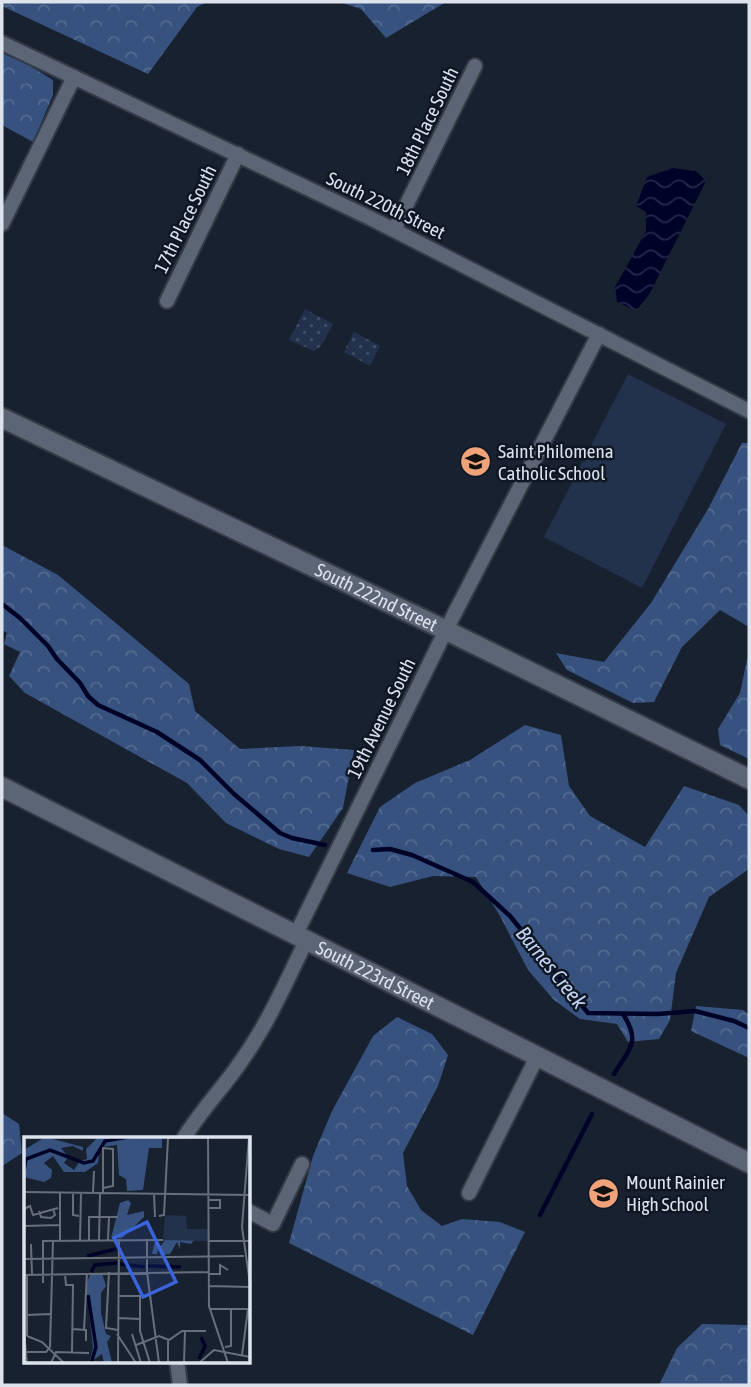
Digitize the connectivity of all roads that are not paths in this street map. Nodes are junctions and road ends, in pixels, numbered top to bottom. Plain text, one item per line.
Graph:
1 (2, 43) edge
2 (475, 66) dead end
3 (74, 77) junction
4 (238, 154) junction
5 (2, 224) edge
6 (394, 230) junction
7 (167, 301) dead end
8 (599, 334) junction
9 (749, 411) edge
10 (2, 418) edge
11 (446, 630) junction
12 (749, 779) edge
13 (2, 787) edge
14 (301, 936) junction
15 (537, 1057) junction
16 (185, 1137) edge
17 (749, 1163) edge
18 (302, 1164) dead end
19 (469, 1193) dead end
20 (250, 1212) edge
21 (177, 1362) edge
22 (180, 1385) edge

1 - 3 street, South 220th Street
2 - 6 street, 18th Place South
3 - 4 street, South 220th Street
3 - 5 street
4 - 6 street, South 220th Street
4 - 7 street, 17th Place South
6 - 8 street, South 220th Street
8 - 9 street, South 220th Street
8 - 11 street, 19th Avenue South
10 - 11 street, South 222nd Street
11 - 12 street, South 222nd Street
11 - 14 street, 19th Avenue South
13 - 14 street, South 223rd Street
14 - 15 street, South 223rd Street
14 - 16 street, 19th Avenue South
15 - 17 street, South 223rd Street
15 - 19 street
18 - 20 street
21 - 22 street

